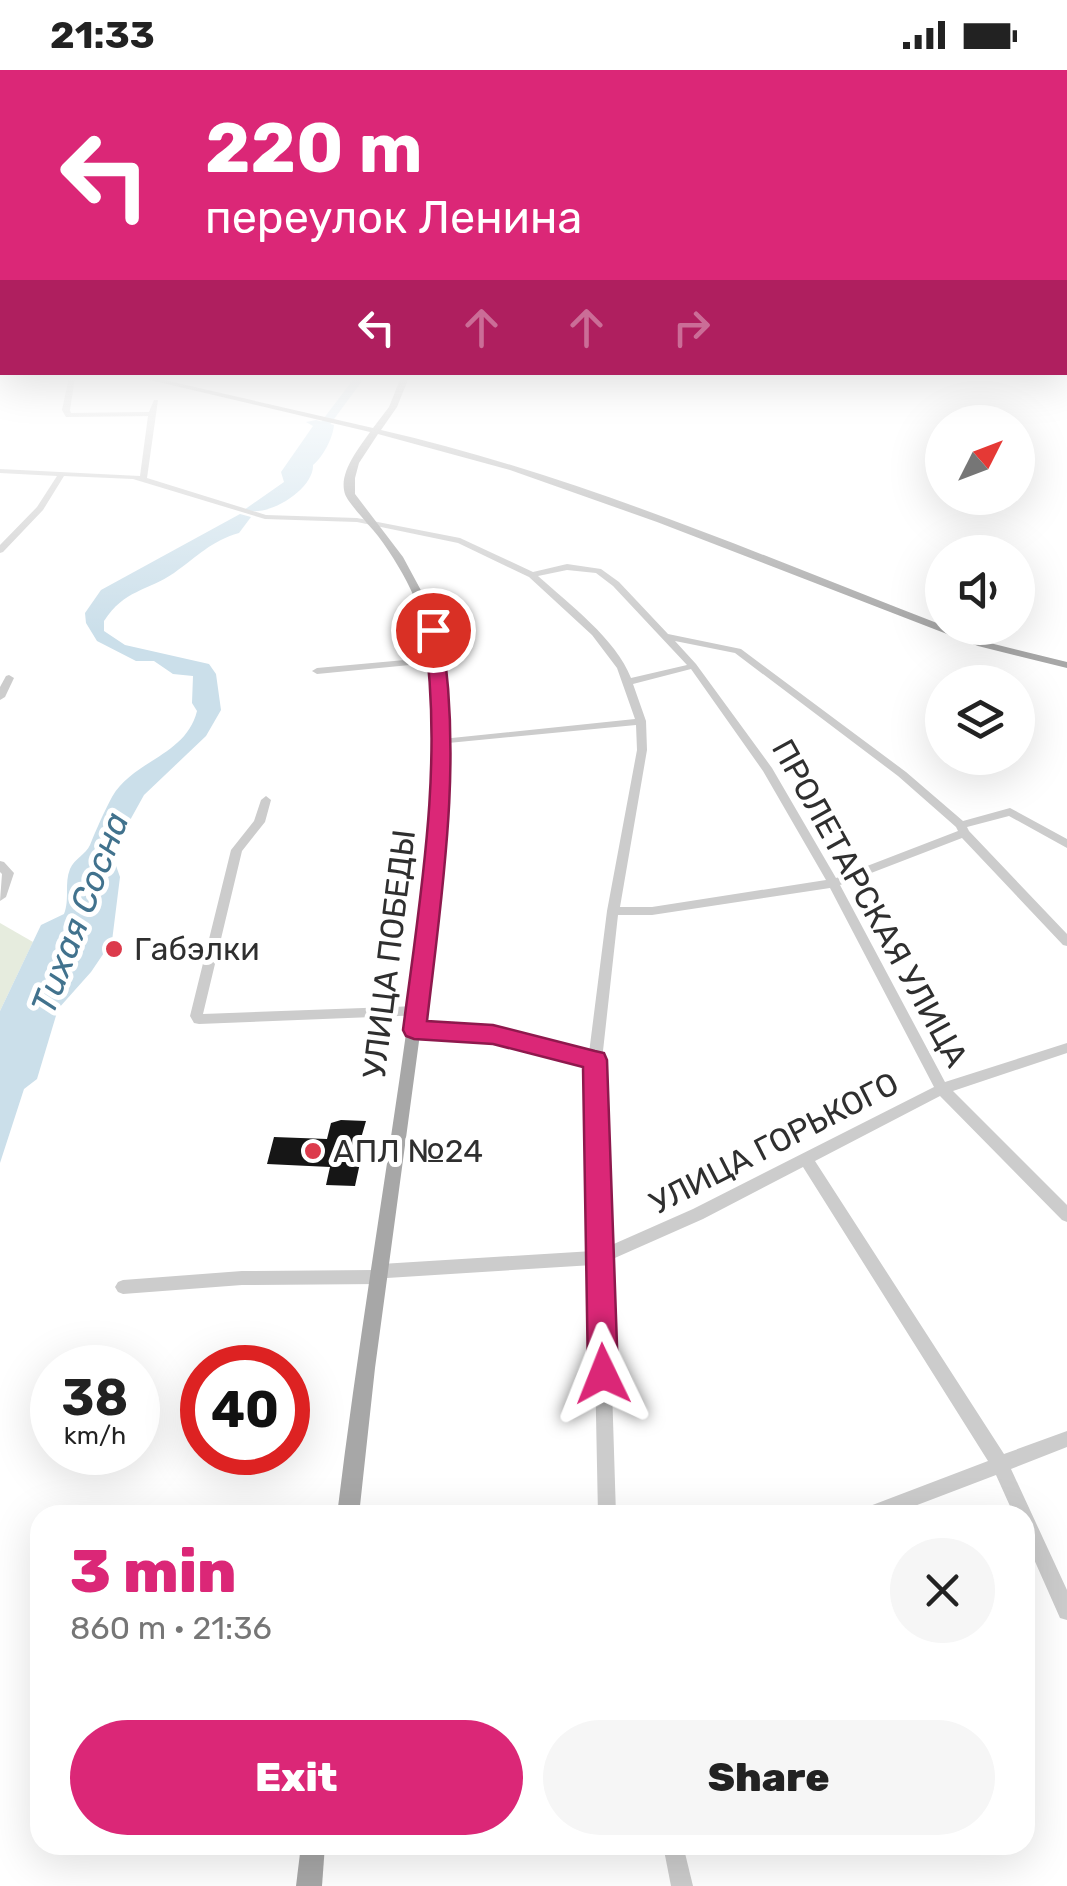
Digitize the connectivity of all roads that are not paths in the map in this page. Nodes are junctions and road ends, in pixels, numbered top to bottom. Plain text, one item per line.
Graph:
1 (145, 462) edge
2 (357, 462) edge
3 (483, 462) edge
4 (0, 471) edge
5 (62, 474) junction
6 (143, 478) junction
7 (372, 522) junction
8 (0, 550) edge
9 (532, 575) junction
10 (668, 637) junction
11 (438, 660) junction
12 (1067, 665) edge
13 (693, 666) junction
14 (316, 671) dead end
15 (9, 678) dead end
16 (628, 682) junction
17 (0, 697) edge
18 (641, 721) junction
19 (442, 742) junction
20 (266, 800) dead end
21 (962, 829) junction
22 (1067, 844) edge
23 (0, 865) edge
24 (834, 884) junction
25 (0, 897) edge
26 (613, 910) junction
27 (1067, 942) edge
28 (418, 1011) junction
29 (414, 1030) junction
30 (1067, 1048) edge
31 (595, 1060) junction
32 (942, 1089) junction
33 (806, 1158) junction
34 (1067, 1216) edge
35 (599, 1258) junction
36 (381, 1274) junction
37 (124, 1288) dead end
38 (1067, 1439) edge
39 (998, 1462) junction
40 (349, 1505) edge
41 (607, 1505) edge
42 (893, 1505) edge
43 (1018, 1505) edge
44 (1035, 1541) edge
45 (1067, 1610) edge
46 (312, 1855) edge
47 (675, 1855) edge
48 (309, 1886) edge
49 (682, 1886) edge

1 - 6 street
2 - 7 main road, УЛИЦА ПОБЕДЫ
3 - 12 main road
4 - 5 street
5 - 6 street
5 - 8 street
6 - 7 street
7 - 9 street
7 - 11 main road, УЛИЦА ПОБЕДЫ
9 - 10 street, ПРОЛЕТАРСКАЯ УЛИЦА
9 - 16 street
10 - 13 street, ПРОЛЕТАРСКАЯ УЛИЦА
10 - 21 street
11 - 14 street
11 - 19 main road, УЛИЦА ПОБЕДЫ
13 - 16 street
13 - 24 street, ПРОЛЕТАРСКАЯ УЛИЦА
15 - 17 street
16 - 18 street
18 - 19 street
18 - 26 street
19 - 28 main road, УЛИЦА ПОБЕДЫ
20 - 28 street
21 - 22 street
21 - 24 street
21 - 27 street
23 - 25 street
24 - 26 street
24 - 32 street, ПРОЛЕТАРСКАЯ УЛИЦА
26 - 31 street
28 - 29 main road, УЛИЦА ПОБЕДЫ
29 - 31 street
29 - 36 main road, УЛИЦА ПОБЕДЫ
30 - 32 street, УЛИЦА ГОРЬКОГО
31 - 35 street
32 - 33 street, УЛИЦА ГОРЬКОГО
32 - 34 street, ПРОЛЕТАРСКАЯ УЛИЦА
33 - 35 street, УЛИЦА ГОРЬКОГО
33 - 39 street
35 - 36 street, УЛИЦА ГОРЬКОГО
35 - 41 street
36 - 37 street, УЛИЦА ГОРЬКОГО
36 - 40 main road, УЛИЦА ПОБЕДЫ
38 - 39 street
39 - 42 street
39 - 43 street
44 - 45 street
46 - 48 main road
47 - 49 street

